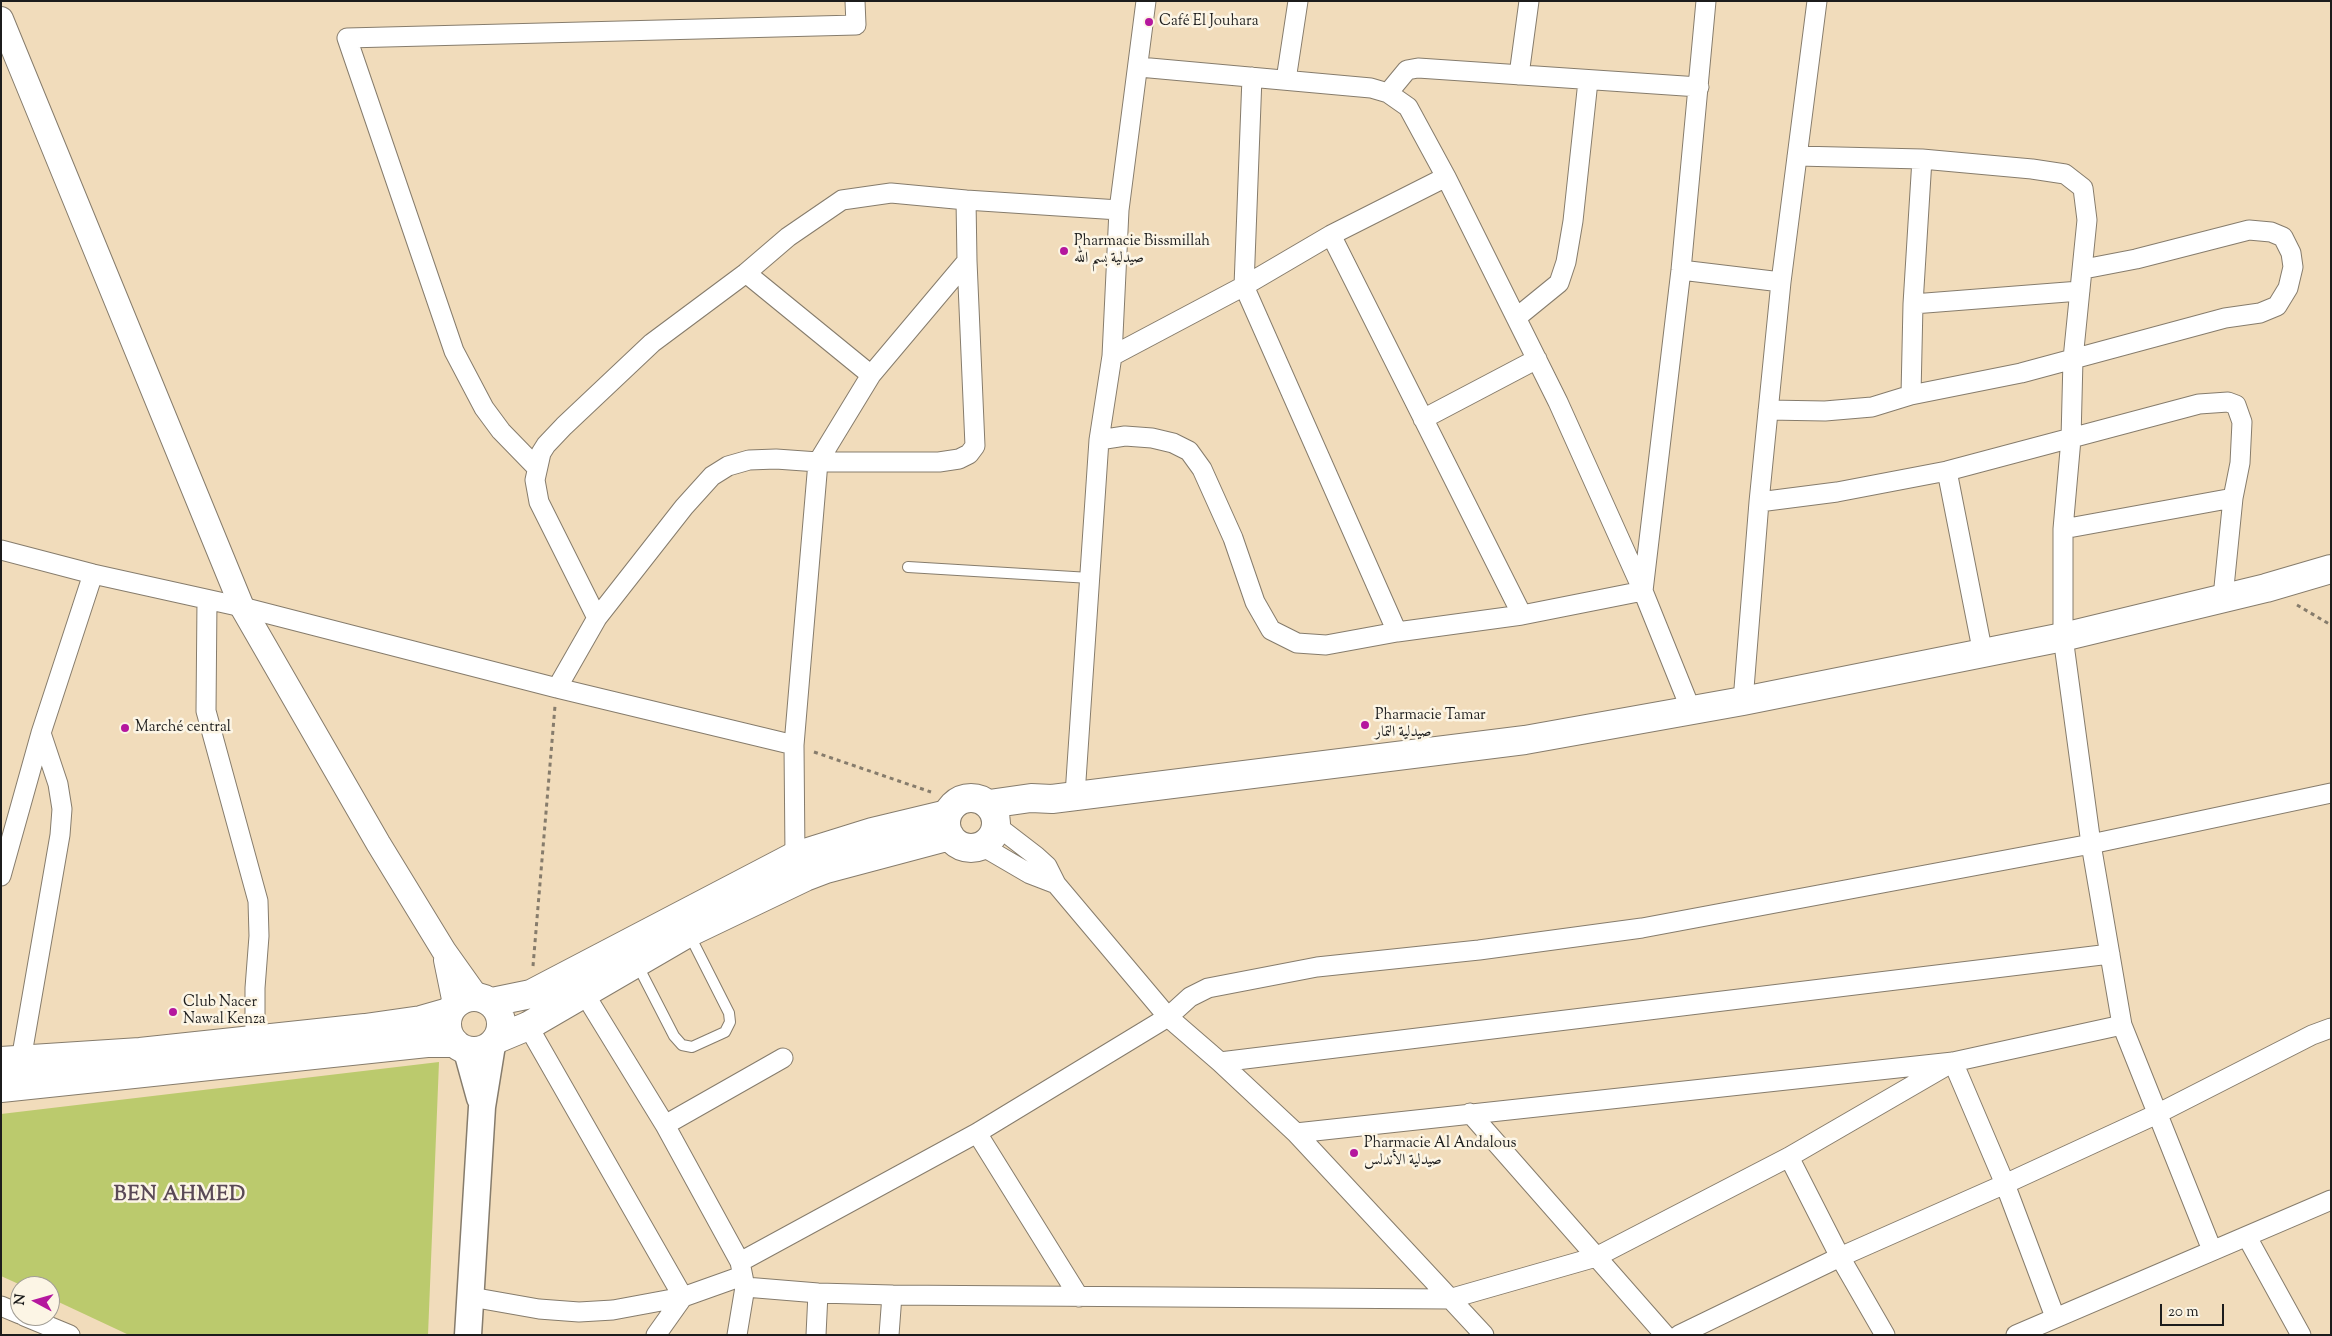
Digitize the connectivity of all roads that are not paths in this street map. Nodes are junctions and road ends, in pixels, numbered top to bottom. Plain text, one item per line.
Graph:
1 (855, 1) edge
2 (1146, 1) edge
3 (1298, 1) edge
4 (1529, 1) edge
5 (1706, 1) edge
6 (1817, 1) edge
7 (1, 18) edge
8 (9, 52) edge
9 (1139, 67) junction
10 (1519, 75) junction
11 (1252, 77) junction
12 (1286, 80) junction
13 (1588, 81) junction
14 (1699, 87) junction
15 (1388, 93) junction
16 (1797, 156) junction
17 (1922, 159) junction
18 (1446, 177) junction
19 (966, 200) junction
20 (1119, 210) junction
21 (1331, 235) junction
22 (966, 261) junction
23 (1681, 270) junction
24 (2084, 270) junction
25 (746, 274) junction
26 (1781, 282) junction
27 (1244, 286) junction
28 (2080, 291) junction
29 (1913, 304) junction
30 (1516, 318) junction
31 (1112, 356) junction
32 (1537, 359) junction
33 (2074, 359) junction
34 (871, 375) junction
35 (1911, 395) junction
36 (1768, 410) junction
37 (1423, 419) junction
38 (1099, 440) junction
39 (2071, 440) junction
40 (818, 462) junction
41 (537, 468) junction
42 (1947, 472) junction
43 (2234, 498) junction
44 (1759, 502) junction
45 (2063, 529) junction
46 (1, 550) edge
47 (908, 567) dead end
48 (2331, 569) edge
49 (93, 574) junction
50 (1090, 578) junction
51 (1643, 591) junction
52 (2223, 597) junction
53 (207, 600) junction
54 (242, 607) junction
55 (1522, 615) junction
56 (597, 618) junction
57 (1397, 632) junction
58 (2063, 637) junction
59 (1983, 654) junction
60 (557, 688) junction
61 (1743, 701) junction
62 (1691, 710) junction
63 (41, 733) junction
64 (794, 745) junction
65 (2331, 793) edge
66 (1064, 797) junction
67 (952, 817) junction
68 (991, 824) junction
69 (2092, 844) junction
70 (795, 856) junction
71 (1, 876) edge
72 (688, 933) junction
73 (2110, 954) junction
74 (636, 963) junction
75 (584, 993) junction
76 (468, 1004) junction
77 (1168, 1017) junction
78 (2122, 1025) junction
79 (528, 1026) junction
80 (2331, 1028) edge
81 (255, 1038) junction
82 (478, 1045) junction
83 (783, 1058) dead end
84 (11, 1060) edge
85 (1220, 1062) junction
86 (1953, 1062) junction
87 (1, 1088) edge
88 (1470, 1113) junction
89 (2157, 1114) junction
90 (665, 1125) junction
91 (977, 1133) junction
92 (1296, 1133) junction
93 (1789, 1157) junction
94 (2005, 1184) junction
95 (2329, 1205) edge
96 (2247, 1237) junction
97 (2212, 1250) junction
98 (1596, 1257) junction
99 (1840, 1257) junction
100 (742, 1275) junction
101 (818, 1293) junction
102 (892, 1294) junction
103 (683, 1297) junction
104 (1079, 1297) junction
105 (471, 1298) junction
106 (1449, 1299) junction
107 (2055, 1317) junction
108 (45, 1326) edge
109 (59, 1333) edge
110 (468, 1335) edge
111 (656, 1335) edge
112 (737, 1335) edge
113 (816, 1335) edge
114 (889, 1335) edge
115 (1484, 1335) edge
116 (1665, 1335) edge
117 (1679, 1335) edge
118 (1884, 1335) edge
119 (2016, 1335) edge
120 (2301, 1335) edge

1 - 41 street
2 - 9 street
3 - 12 street
4 - 10 street
5 - 14 street
6 - 16 street
7 - 8 street
8 - 54 street
9 - 11 street
9 - 20 street
10 - 13 street
10 - 15 street
11 - 12 street
11 - 27 street
12 - 15 street
13 - 14 street
13 - 30 street
14 - 23 street
15 - 18 street
16 - 17 street
16 - 26 street
17 - 24 street
17 - 29 street
18 - 21 street
18 - 30 street
19 - 20 street
19 - 22 street
19 - 25 street
20 - 31 street
21 - 27 street
21 - 37 street
22 - 34 street
22 - 40 street
23 - 26 street
23 - 51 street
24 - 28 street
24 - 33 street
25 - 34 street
25 - 41 street
26 - 36 street
27 - 31 street
27 - 57 street
28 - 29 street
28 - 33 street
29 - 35 street
30 - 32 street
31 - 38 street
32 - 37 street
32 - 51 street
33 - 35 street
33 - 39 street
34 - 40 street
35 - 36 street
36 - 44 street
37 - 55 street
38 - 50 street
38 - 57 street
39 - 42 street
39 - 43 street
39 - 45 street
40 - 56 street
40 - 64 street
41 - 56 street
42 - 44 street
42 - 59 street
43 - 45 street
43 - 52 street
44 - 61 street
45 - 58 street
46 - 49 street
47 - 50 lane
48 - 52 main road
49 - 53 street
49 - 63 street
50 - 66 street
51 - 55 street
51 - 62 street
52 - 58 main road
53 - 54 street
53 - 81 street
54 - 60 street
54 - 76 street
55 - 57 street
56 - 60 street
58 - 59 main road
58 - 69 street
59 - 61 main road
60 - 64 street
61 - 62 main road
62 - 66 main road
63 - 71 street
63 - 84 street
64 - 70 street
65 - 69 street
66 - 68 main road
67 - 68 main road
67 - 68 main road
67 - 70 main road
67 - 72 main road
68 - 77 street
69 - 73 street
69 - 77 street
70 - 76 main road
72 - 74 main road
72 - 74 lane
73 - 78 street
73 - 85 street
74 - 75 main road
75 - 79 main road
75 - 90 street
76 - 81 main road
76 - 82 main road
76 - 82 main road
77 - 85 street
77 - 91 street
78 - 86 street
78 - 89 street
79 - 82 main road
79 - 103 street
80 - 89 street
81 - 84 main road
82 - 87 main road
82 - 105 main road
83 - 90 street
85 - 92 street
86 - 88 street
86 - 93 street
86 - 94 street
88 - 92 street
88 - 98 street
89 - 94 street
89 - 97 street
90 - 100 street
91 - 100 street
91 - 104 street
92 - 106 street
93 - 98 street
93 - 99 street
94 - 99 street
94 - 107 street
95 - 96 street
96 - 97 street
96 - 120 street
97 - 107 street
98 - 106 street
98 - 116 street
99 - 117 street
99 - 118 street
100 - 101 street
100 - 103 street
100 - 112 street
101 - 102 street
101 - 113 street
102 - 104 street
102 - 114 street
103 - 105 street
103 - 111 street
104 - 106 street
105 - 110 main road
106 - 115 street
107 - 119 street
108 - 109 street

